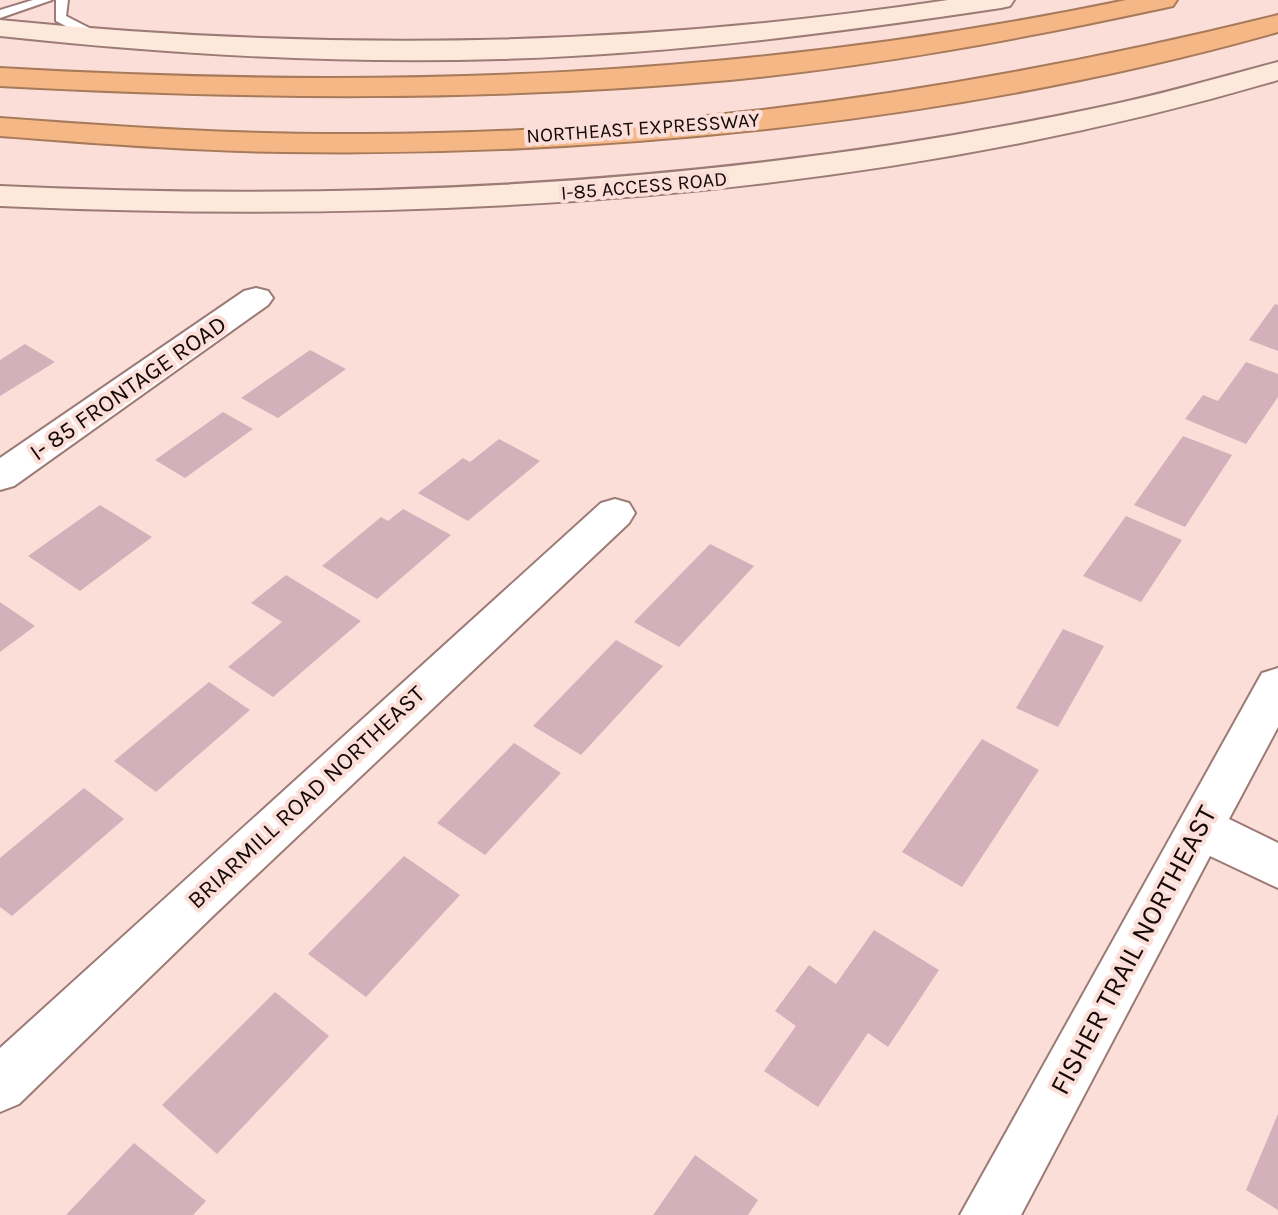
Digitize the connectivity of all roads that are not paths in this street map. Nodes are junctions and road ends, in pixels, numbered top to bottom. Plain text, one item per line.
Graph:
1 (46, 0) edge
2 (62, 0) edge
3 (1001, 0) edge
4 (1164, 0) edge
5 (0, 14) edge
6 (1278, 23) edge
7 (0, 28) edge
8 (95, 36) junction
9 (0, 51) edge
10 (1278, 71) edge
11 (0, 77) edge
12 (342, 89) junction
13 (0, 127) edge
14 (468, 141) junction
15 (0, 154) edge
16 (0, 196) edge
17 (256, 298) dead end
18 (0, 477) edge
19 (615, 513) dead end
20 (1278, 685) edge
21 (1199, 827) junction
22 (1278, 867) edge
23 (0, 1085) edge
24 (989, 1215) edge

1 - 5 lane
2 - 8 lane
3 - 8 main road
4 - 12 highway
6 - 14 highway, NORTHEAST EXPRESSWAY
7 - 8 main road
9 - 12 highway
10 - 16 main road, I-85 ACCESS ROAD
11 - 12 highway
13 - 14 highway, NORTHEAST EXPRESSWAY
14 - 15 highway
17 - 18 street, I- 85 FRONTAGE ROAD
19 - 23 street, BRIARMILL ROAD NORTHEAST
20 - 21 street, FISHER TRAIL NORTHEAST
21 - 22 street
21 - 24 street, FISHER TRAIL NORTHEAST

